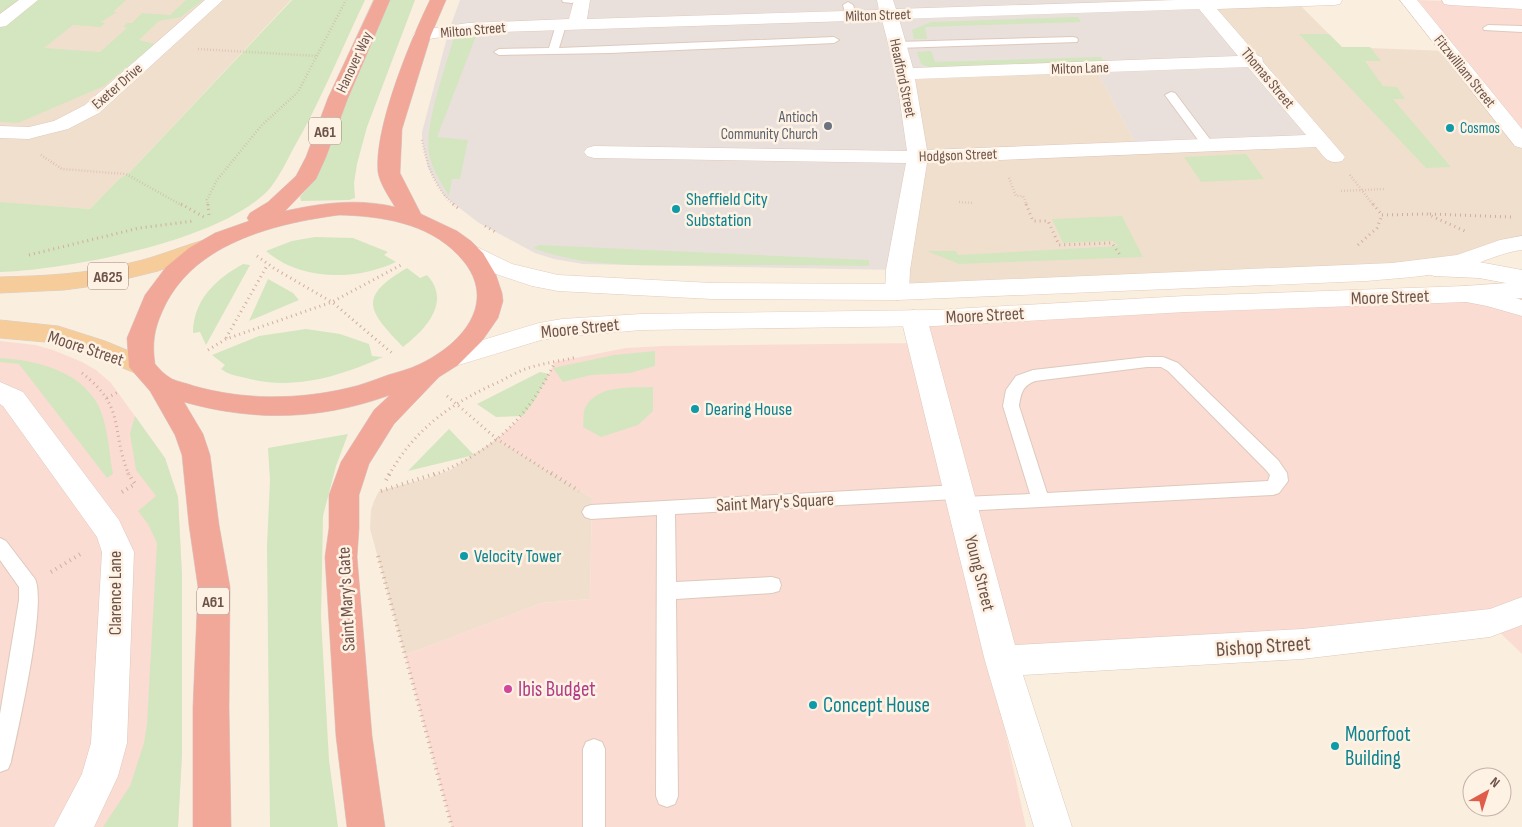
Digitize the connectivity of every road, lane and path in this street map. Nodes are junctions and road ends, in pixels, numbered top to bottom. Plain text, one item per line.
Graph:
1 (30, 0) edge
2 (216, 0) edge
3 (346, 0) edge
4 (382, 0) edge
5 (438, 0) edge
6 (567, 0) edge
7 (572, 0) edge
8 (582, 0) edge
9 (1310, 0) edge
10 (1334, 0) edge
11 (1408, 0) edge
12 (1450, 0) edge
13 (1202, 2) edge
14 (1522, 4) edge
15 (886, 7) edge
16 (0, 22) edge
17 (569, 25) junction
18 (1488, 28) dead end
19 (1522, 29) edge
20 (422, 35) junction
21 (834, 40) dead end
22 (1073, 40) dead end
23 (897, 45) junction
24 (163, 46) junction
25 (553, 51) junction
26 (500, 52) dead end
27 (318, 56) junction
28 (1255, 61) junction
29 (905, 74) junction
30 (1171, 95) dead end
31 (0, 132) edge
32 (422, 132) dead end
33 (29, 133) junction
34 (1321, 141) junction
35 (1522, 142) edge
36 (1208, 146) junction
37 (594, 152) dead end
38 (918, 157) junction
39 (1335, 157) joint
40 (1007, 174) dead end
41 (1385, 188) dead end
42 (1340, 191) dead end
43 (958, 202) dead end
44 (973, 202) dead end
45 (464, 212) dead end
46 (1426, 214) junction
47 (412, 218) junction
48 (209, 220) junction
49 (479, 222) dead end
50 (233, 233) junction
51 (504, 237) dead end
52 (1514, 237) edge
53 (211, 245) junction
54 (472, 254) junction
55 (28, 256) dead end
56 (257, 256) dead end
57 (1124, 262) dead end
58 (268, 264) junction
59 (401, 265) dead end
60 (1434, 268) junction
61 (1522, 278) edge
62 (0, 285) edge
63 (1522, 290) edge
64 (897, 292) junction
65 (1465, 294) junction
66 (332, 302) junction
67 (1522, 308) edge
68 (914, 318) junction
69 (0, 329) edge
70 (226, 339) junction
71 (208, 350) dead end
72 (392, 353) dead end
73 (582, 356) dead end
74 (555, 362) junction
75 (79, 371) dead end
76 (443, 374) junction
77 (151, 376) junction
78 (0, 392) edge
79 (118, 392) dead end
80 (107, 398) junction
81 (457, 403) junction
82 (497, 439) junction
83 (379, 491) junction
84 (376, 496) dead end
85 (960, 498) junction
86 (1040, 499) junction
87 (666, 508) junction
88 (92, 510) junction
89 (591, 512) joint
90 (0, 546) edge
91 (88, 550) dead end
92 (377, 555) dead end
93 (28, 585) junction
94 (772, 585) dead end
95 (666, 591) junction
96 (1522, 611) edge
97 (1002, 662) junction
98 (594, 749) dead end
99 (0, 762) edge
100 (667, 796) dead end
101 (73, 827) edge
102 (212, 827) edge
103 (366, 827) edge
104 (452, 827) edge
105 (594, 827) edge
106 (1052, 827) edge

1 - 16 street
2 - 24 street, Exeter Drive
3 - 27 path
4 - 50 highway, Hanover Way / A61
5 - 20 highway
6 - 7 lane
8 - 17 street
9 - 10 street, Milton Street
9 - 13 street, Milton Street
11 - 35 street, Fitzwilliam Street
12 - 14 street
13 - 15 street, Milton Street
13 - 28 street, Thomas Street
15 - 17 street, Milton Street
15 - 23 street, Headford Street
17 - 20 street, Milton Street
17 - 25 lane
18 - 19 lane
20 - 47 highway
21 - 25 lane
22 - 23 lane
23 - 29 street, Headford Street
24 - 27 path
24 - 33 street, Exeter Drive
25 - 26 lane
27 - 48 path
28 - 29 street, Milton Lane
28 - 34 street, Thomas Street
29 - 38 street, Headford Street
30 - 36 lane
31 - 33 street, Exeter Drive
32 - 45 path
33 - 48 path
34 - 36 street, Hodgson Street
34 - 39 street, Thomas Street
36 - 38 street, Hodgson Street
37 - 38 street, Hodgson Street
38 - 64 street, Headford Street
39 - 46 path
40 - 57 path
41 - 42 path, bridge
43 - 44 path
46 - 52 path
46 - 52 path
47 - 50 highway, Moore Street / A61
47 - 54 highway, Moore Street / A61
48 - 55 path
49 - 51 path
50 - 53 highway, Moore Street / A61
52 - 60 street, Moore Street
53 - 62 main road, Moore Street / A625
53 - 77 highway, Moore Street / A61
54 - 64 street, Moore Street
54 - 76 highway, Moore Street / A61
56 - 58 path
58 - 66 path
58 - 70 path
59 - 66 path
60 - 61 street
60 - 64 street, Moore Street
63 - 65 street, Moore Street
65 - 67 street
65 - 68 street, Moore Street
66 - 70 path
66 - 72 path
68 - 76 street, Moore Street
68 - 85 street, Young Street
69 - 77 main road, Moore Street
70 - 71 path
73 - 74 path
74 - 81 path
74 - 82 path
75 - 80 path
76 - 77 highway, Moore Street
76 - 81 path
76 - 103 highway, Saint Mary's Gate / A61
77 - 102 highway, A61
78 - 88 street, Clarence Lane
79 - 80 path
80 - 88 path
81 - 82 path
81 - 83 path
82 - 83 path
82 - 89 path
83 - 84 path
85 - 86 lane, Saint Mary's Square
85 - 87 lane, Saint Mary's Square
85 - 97 street, Young Street
86 - 86 lane, Saint Mary's Square
87 - 89 lane, Saint Mary's Square
87 - 95 lane
88 - 101 street, Clarence Lane
90 - 93 lane
91 - 93 path
92 - 104 path
93 - 99 lane
94 - 95 lane
95 - 100 lane
96 - 97 street, Bishop Street
97 - 106 street, Young Street
98 - 105 lane

